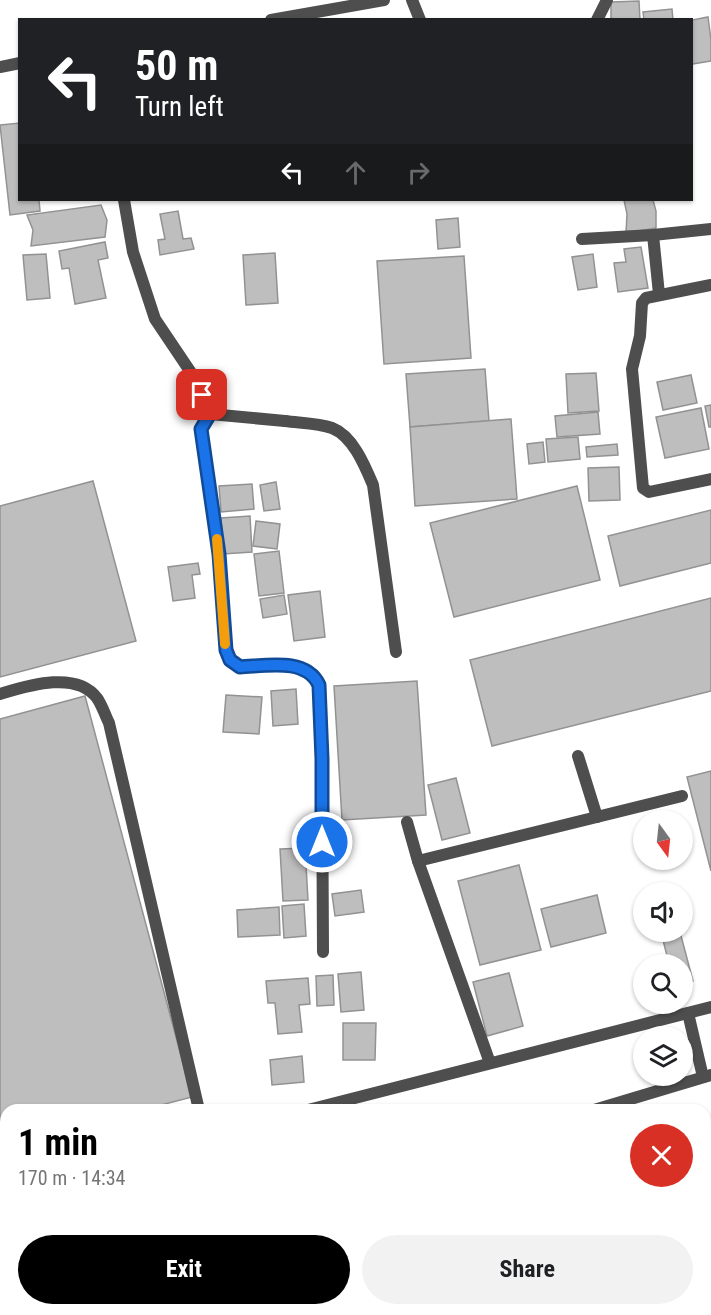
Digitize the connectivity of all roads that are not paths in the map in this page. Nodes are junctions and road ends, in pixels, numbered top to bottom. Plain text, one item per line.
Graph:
1 (384, 0) edge
2 (412, 0) edge
3 (607, 0) edge
4 (282, 18) edge
5 (419, 18) edge
6 (598, 18) edge
7 (18, 63) edge
8 (0, 67) edge
9 (124, 201) edge
10 (711, 229) edge
11 (653, 235) junction
12 (582, 239) dead end
13 (711, 285) edge
14 (659, 294) junction
15 (210, 414) junction
16 (711, 479) edge
17 (396, 652) dead end
18 (0, 694) edge
19 (578, 756) dead end
20 (682, 796) dead end
21 (597, 817) junction
22 (407, 822) dead end
23 (417, 861) junction
24 (323, 952) dead end
25 (711, 1007) edge
26 (693, 1012) edge
27 (684, 1014) edge
28 (688, 1014) edge
29 (490, 1063) junction
30 (707, 1076) edge
31 (198, 1104) edge
32 (331, 1104) edge
33 (614, 1104) edge

1 - 4 street
2 - 5 street
3 - 6 street
7 - 8 street
9 - 15 street
10 - 11 street
11 - 12 street
11 - 14 street
13 - 14 street
14 - 16 street
15 - 17 street
15 - 24 street
18 - 31 street
19 - 21 street
20 - 21 street
21 - 23 street
22 - 23 street
23 - 29 street
25 - 26 street
27 - 29 street
28 - 30 street
29 - 32 street
30 - 33 street

